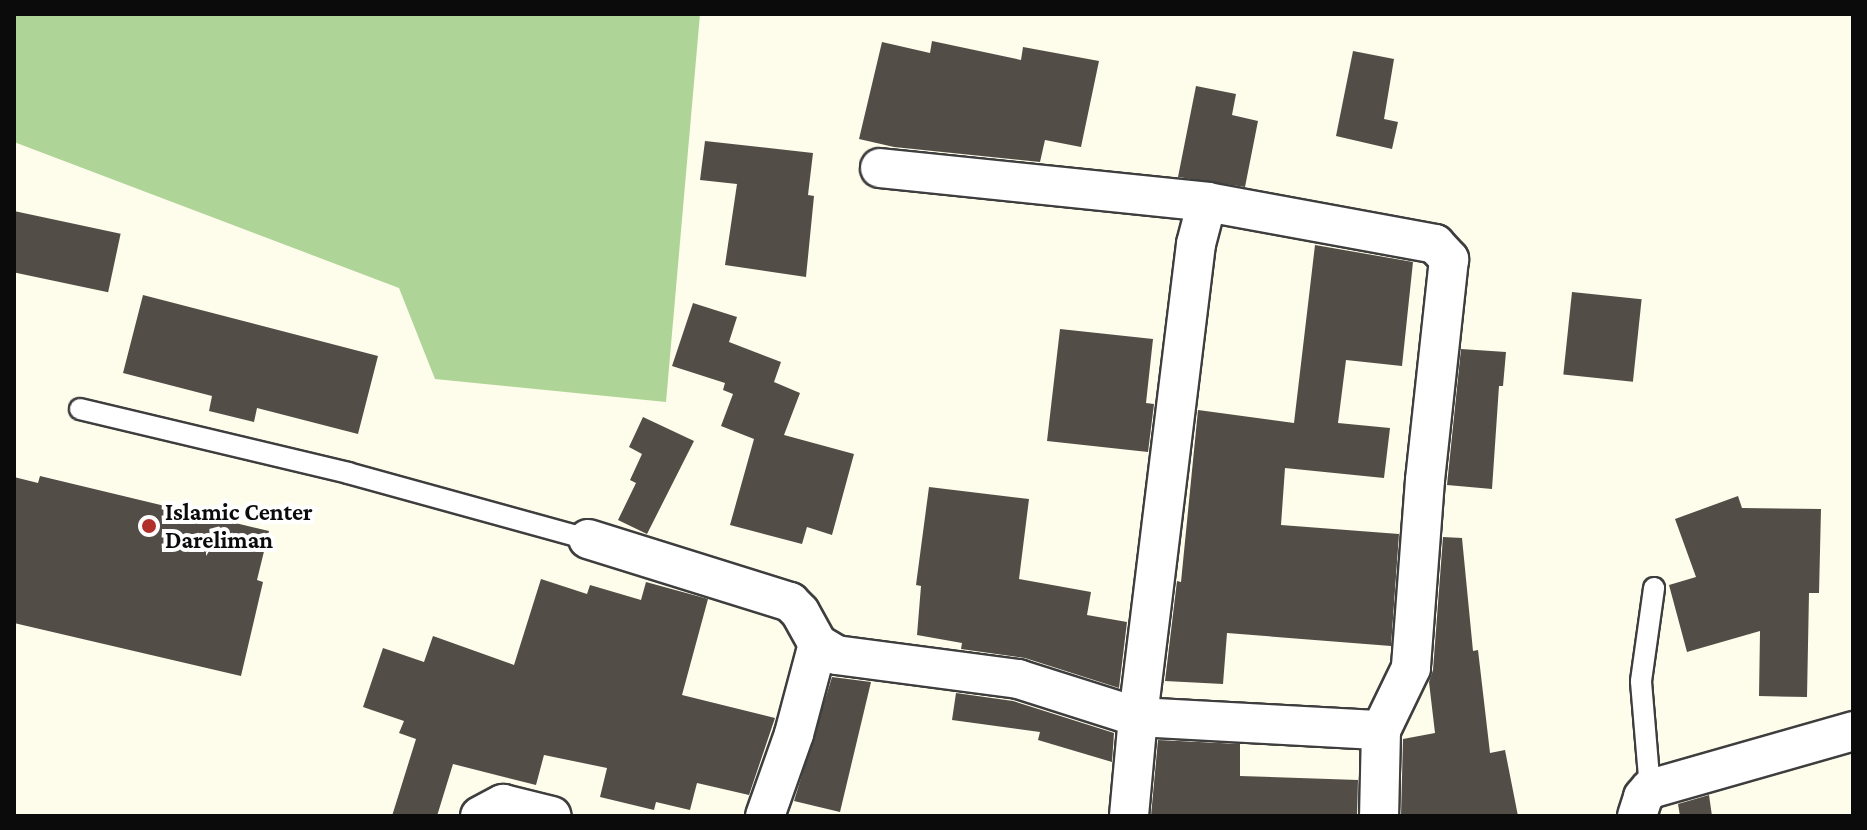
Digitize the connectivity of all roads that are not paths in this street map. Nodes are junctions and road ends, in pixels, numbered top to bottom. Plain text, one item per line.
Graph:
1 (880, 168) dead end
2 (1207, 202) junction
3 (80, 409) dead end
4 (588, 539) joint
5 (1654, 588) dead end
6 (818, 644) junction
7 (1138, 717) junction
8 (1381, 730) junction
9 (1853, 731) edge
10 (1644, 802) edge
11 (480, 816) edge
12 (552, 816) edge
13 (765, 816) edge
14 (1129, 816) edge
15 (1379, 816) edge

1 - 2 street
2 - 7 street
2 - 8 street
3 - 4 lane
4 - 6 street
5 - 10 lane
6 - 7 street
6 - 13 street
7 - 8 street
7 - 14 street
8 - 15 street
9 - 10 street
11 - 12 street

